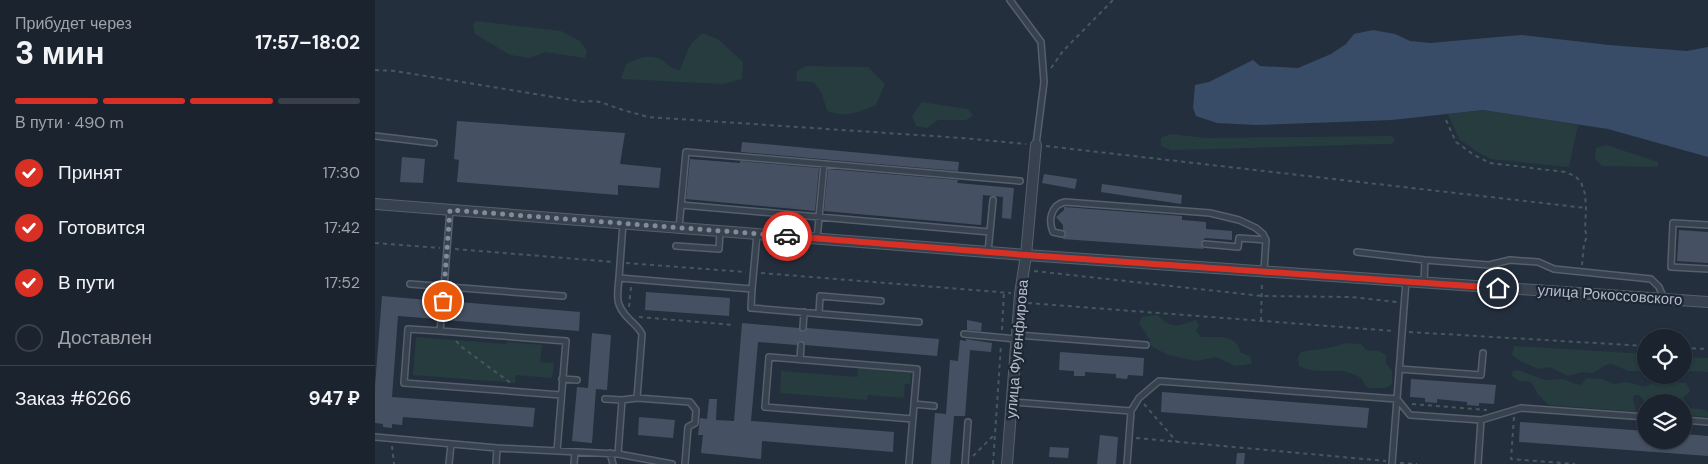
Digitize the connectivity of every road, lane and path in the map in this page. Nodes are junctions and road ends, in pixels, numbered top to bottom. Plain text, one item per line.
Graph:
1 (1010, 0) edge
2 (1113, 0) edge
3 (375, 70) edge
4 (1044, 82) junction
5 (1446, 120) dead end
6 (375, 136) edge
7 (434, 143) dead end
8 (1036, 145) junction
9 (824, 164) junction
10 (1019, 181) dead end
11 (993, 200) dead end
12 (375, 204) edge
13 (681, 205) junction
14 (1586, 208) junction
15 (450, 210) junction
16 (819, 217) junction
17 (623, 224) junction
18 (1708, 225) edge
19 (679, 228) junction
20 (720, 231) junction
21 (990, 232) junction
22 (757, 234) junction
23 (1062, 234) dead end
24 (817, 239) junction
25 (1266, 240) junction
26 (375, 243) edge
27 (1205, 244) dead end
28 (676, 246) dead end
29 (447, 248) junction
30 (988, 252) junction
31 (1357, 252) dead end
32 (1026, 255) junction
33 (1425, 260) junction
34 (620, 262) junction
35 (1024, 268) junction
36 (1708, 269) edge
37 (1263, 271) junction
38 (1584, 272) junction
39 (754, 273) junction
40 (619, 278) junction
41 (631, 279) junction
42 (1406, 281) junction
43 (1424, 282) junction
44 (410, 284) dead end
45 (444, 286) junction
46 (752, 289) junction
47 (1004, 292) junction
48 (563, 296) dead end
49 (1262, 296) junction
50 (1020, 298) junction
51 (1665, 299) junction
52 (881, 300) dead end
53 (443, 301) dead end
54 (1405, 302) junction
55 (1708, 302) edge
56 (804, 312) junction
57 (819, 314) junction
58 (628, 317) junction
59 (441, 320) dead end
60 (1261, 321) junction
61 (919, 322) dead end
62 (734, 325) dead end
63 (803, 328) dead end
64 (441, 331) junction
65 (447, 332) junction
66 (1402, 332) junction
67 (964, 334) dead end
68 (1001, 337) junction
69 (1017, 337) junction
70 (801, 345) dead end
71 (1146, 345) dead end
72 (1637, 345) edge
73 (1692, 348) edge
74 (1708, 349) edge
75 (1483, 353) dead end
76 (800, 360) junction
77 (1399, 369) junction
78 (562, 379) junction
79 (577, 380) dead end
80 (523, 392) junction
81 (561, 395) junction
82 (637, 398) junction
83 (1139, 398) junction
84 (605, 399) dead end
85 (1397, 399) junction
86 (622, 400) junction
87 (1012, 402) junction
88 (914, 404) junction
89 (934, 406) dead end
90 (1131, 411) junction
91 (1514, 412) dead end
92 (1637, 416) edge
93 (913, 418) junction
94 (1481, 420) junction
95 (1692, 421) edge
96 (968, 422) dead end
97 (1708, 422) edge
98 (995, 434) junction
99 (375, 437) edge
100 (1129, 437) junction
101 (391, 438) junction
102 (1177, 442) junction
103 (451, 444) junction
104 (497, 448) junction
105 (557, 451) junction
106 (575, 452) junction
107 (610, 454) junction
108 (618, 454) junction
109 (971, 458) dead end
110 (1393, 463) edge
111 (394, 464) edge
112 (449, 464) edge
113 (496, 464) edge
114 (574, 464) edge
115 (613, 464) edge
116 (670, 464) edge
117 (685, 464) edge
118 (909, 464) edge
119 (965, 464) edge
120 (993, 464) edge
121 (1007, 464) edge
122 (1127, 464) edge
123 (1417, 464) edge
124 (1478, 464) edge
125 (1575, 464) edge

1 - 4 lane
2 - 4 path
3 - 8 path
4 - 8 lane
5 - 14 path
6 - 7 lane
8 - 14 path
8 - 32 street, улица Фугенфирова
9 - 10 lane
9 - 13 lane
9 - 16 lane
11 - 21 lane
12 - 15 street, улица Рокоссовского
13 - 16 lane
13 - 19 lane
14 - 38 path
15 - 17 street, улица Рокоссовского
15 - 29 lane
16 - 21 lane
16 - 24 lane
17 - 19 street, улица Рокоссовского
17 - 34 lane
18 - 36 lane
19 - 20 street, улица Рокоссовского
20 - 22 street, улица Рокоссовского
20 - 28 lane
21 - 30 lane
22 - 24 street, улица Рокоссовского
22 - 39 lane
23 - 25 lane
24 - 30 street, улица Рокоссовского
25 - 27 lane
25 - 37 lane
26 - 29 path
29 - 34 path
29 - 45 lane
30 - 32 street, улица Рокоссовского
31 - 33 lane
32 - 35 street, улица Фугенфирова
32 - 37 street, улица Рокоссовского
33 - 38 lane
33 - 43 lane
34 - 39 path
34 - 40 lane
35 - 49 path
35 - 50 street, улица Фугенфирова
37 - 42 street, улица Рокоссовского
37 - 49 path
38 - 51 lane
39 - 46 lane
39 - 47 path
40 - 41 lane
40 - 58 lane
41 - 46 lane
41 - 58 path
42 - 43 street, улица Рокоссовского
42 - 54 lane
43 - 51 street, улица Рокоссовского
44 - 45 lane
45 - 48 lane
45 - 53 lane
46 - 56 lane
47 - 50 path
47 - 68 path
49 - 54 path
49 - 60 path
50 - 60 path
50 - 69 street, улица Фугенфирова
51 - 55 street, улица Рокоссовского
52 - 57 lane
54 - 66 lane
56 - 57 lane
56 - 63 lane
57 - 61 lane
58 - 62 path
58 - 82 lane
59 - 64 lane
60 - 66 path
64 - 65 lane
64 - 80 lane
65 - 78 lane
65 - 80 path
66 - 72 path
66 - 77 lane
67 - 68 lane
68 - 69 lane
68 - 98 path
69 - 71 lane
69 - 87 street, улица Фугенфирова
70 - 76 lane
73 - 74 path
75 - 77 lane
76 - 88 lane
76 - 93 lane
77 - 85 lane
78 - 79 lane
78 - 81 lane
80 - 81 lane
81 - 105 lane
82 - 86 lane
82 - 117 lane
83 - 85 lane
83 - 90 lane
83 - 102 path
84 - 86 lane
85 - 94 lane
85 - 110 lane
86 - 108 lane
87 - 90 lane
87 - 121 street, улица Фугенфирова
88 - 89 lane
88 - 93 lane
90 - 100 lane
91 - 125 path
92 - 94 lane
93 - 118 lane
94 - 124 lane
95 - 97 lane
96 - 119 lane
98 - 109 path
98 - 120 path
99 - 101 lane
100 - 102 path
100 - 122 lane
101 - 103 lane
101 - 111 path
102 - 110 path
103 - 104 lane
103 - 112 lane
104 - 105 lane
104 - 113 lane
105 - 106 lane
106 - 107 lane
106 - 114 lane
107 - 108 lane
107 - 115 lane
108 - 116 lane
110 - 123 path

